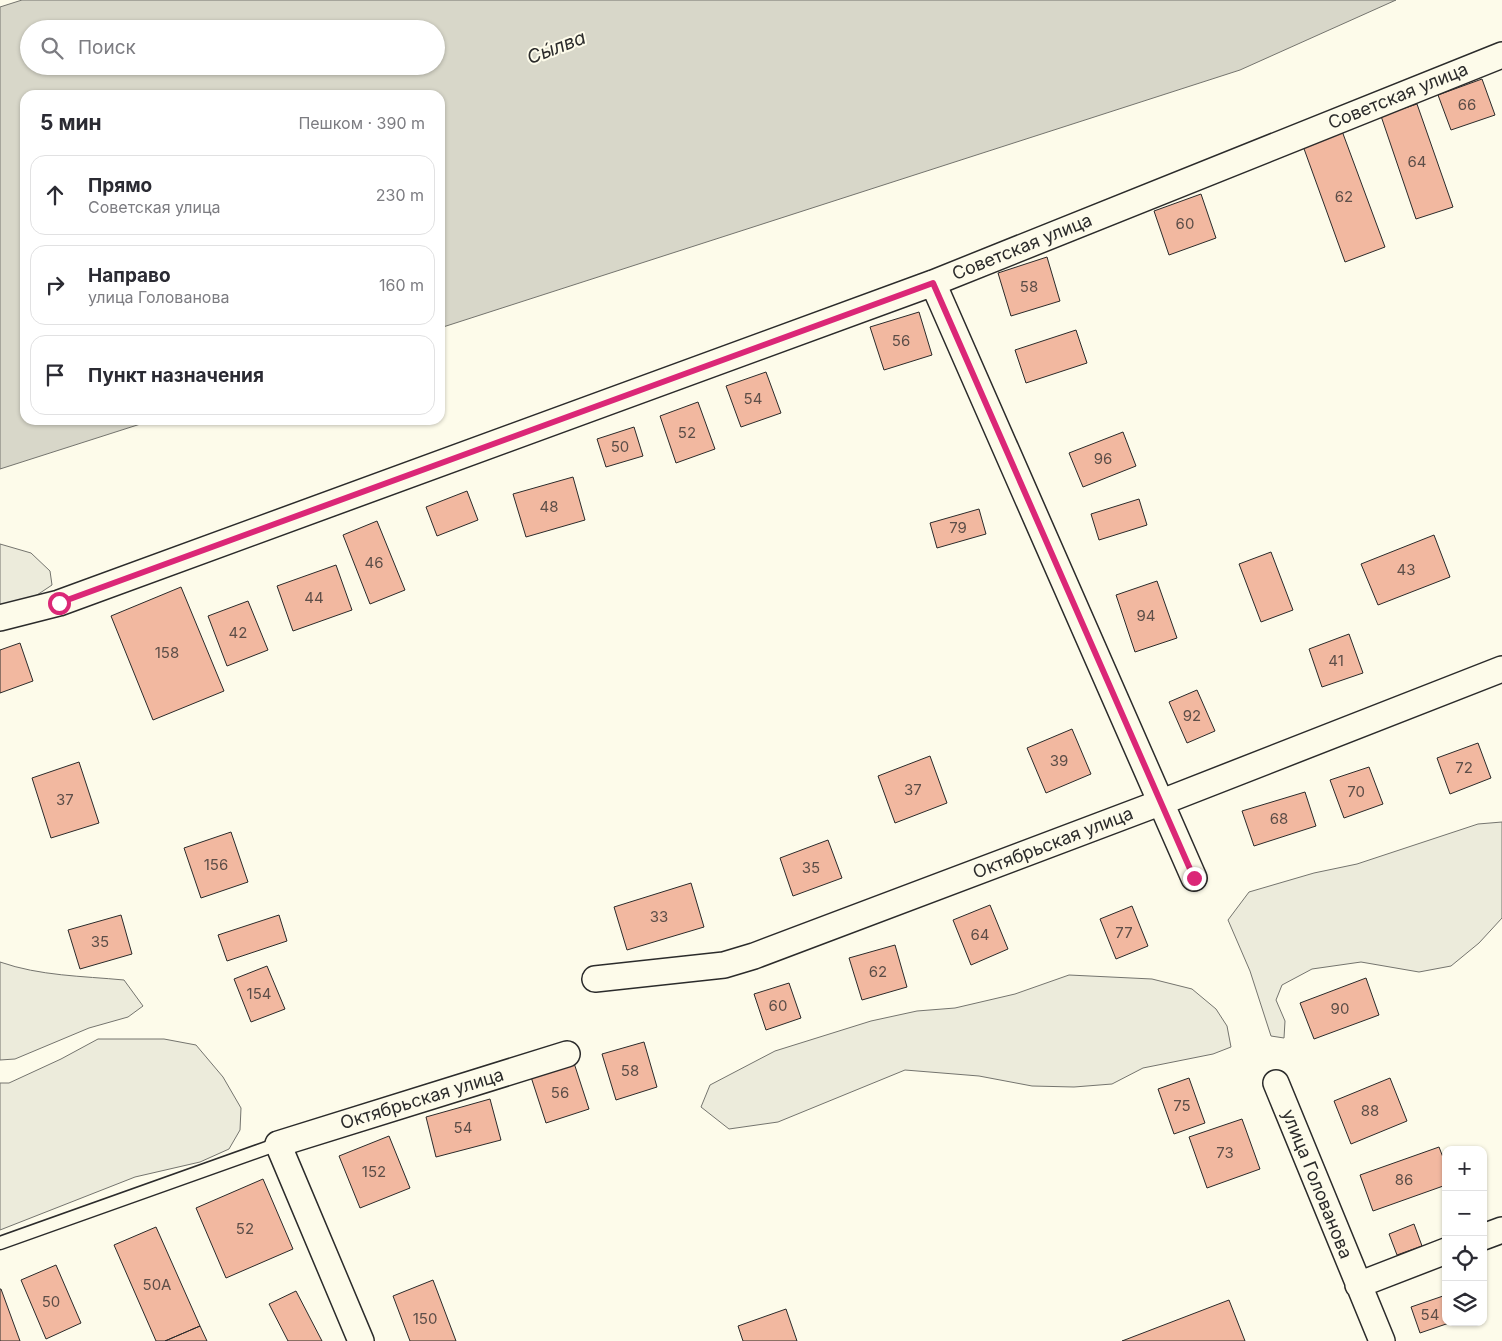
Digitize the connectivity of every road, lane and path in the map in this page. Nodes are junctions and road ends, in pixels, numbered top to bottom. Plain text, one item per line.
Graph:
1 (1502, 54) edge
2 (933, 283) junction
3 (0, 618) edge
4 (1502, 670) edge
5 (1162, 802) junction
6 (1194, 878) dead end
7 (595, 979) dead end
8 (567, 1054) dead end
9 (1276, 1083) dead end
10 (278, 1144) junction
11 (1502, 1230) edge
12 (1486, 1236) edge
13 (0, 1243) edge
14 (1442, 1254) edge
15 (1358, 1286) junction
16 (361, 1341) edge
17 (1382, 1341) edge

1 - 2 street, Советская улица
2 - 3 street, Советская улица
2 - 5 street
4 - 5 street, Октябрьская улица
5 - 6 street
5 - 7 street, Октябрьская улица
8 - 10 street, Октябрьская улица
9 - 15 street, улица Голованова
10 - 13 lane
10 - 16 street
11 - 12 street
14 - 15 street
15 - 17 street, улица Голованова

